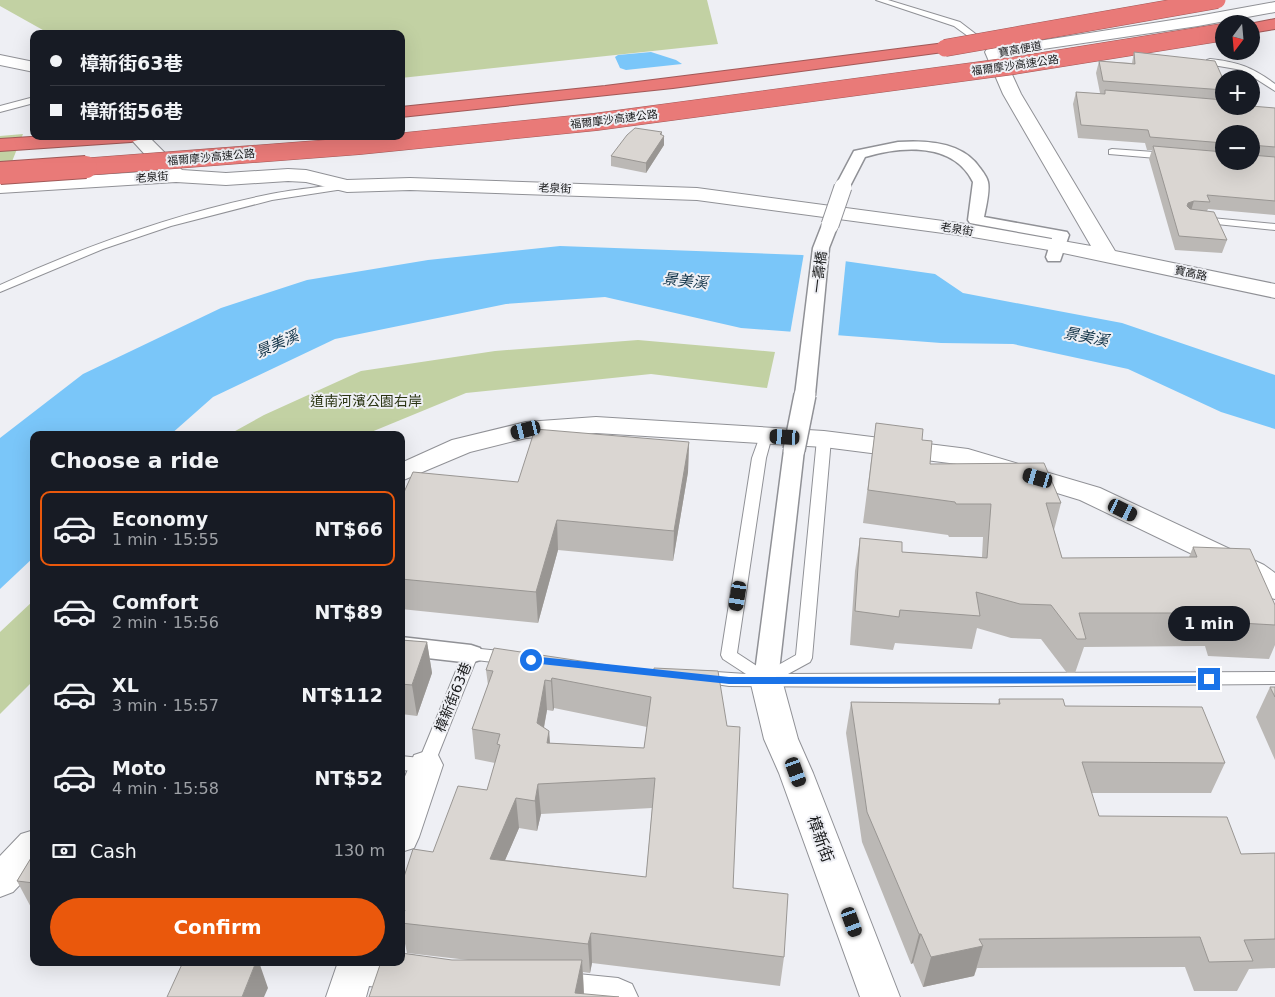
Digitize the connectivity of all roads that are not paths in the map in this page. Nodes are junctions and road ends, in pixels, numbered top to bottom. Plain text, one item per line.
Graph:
1 (880, 0) edge
2 (1217, 0) edge
3 (1092, 6) dead end
4 (1275, 7) edge
5 (1275, 24) edge
6 (1260, 26) edge
7 (1215, 33) edge
8 (1275, 37) edge
9 (1260, 39) edge
10 (1215, 46) edge
11 (945, 48) junction
12 (994, 52) junction
13 (0, 60) edge
14 (1210, 62) edge
15 (30, 66) edge
16 (1275, 88) edge
17 (30, 101) edge
18 (0, 109) edge
19 (405, 112) edge
20 (595, 122) junction
21 (73, 140) edge
22 (141, 140) edge
23 (0, 145) edge
24 (1112, 152) dead end
25 (1177, 157) edge
26 (0, 173) edge
27 (176, 176) junction
28 (347, 186) junction
29 (0, 187) edge
30 (1190, 219) edge
31 (1275, 227) edge
32 (1056, 252) junction
33 (1107, 256) junction
34 (0, 289) edge
35 (1275, 291) edge
36 (766, 436) junction
37 (824, 439) junction
38 (405, 471) edge
39 (1275, 589) edge
40 (405, 646) edge
41 (471, 654) junction
42 (521, 659) edge
43 (690, 676) edge
44 (1275, 678) edge
45 (766, 680) junction
46 (414, 764) edge
47 (405, 815) edge
48 (30, 849) edge
49 (0, 881) edge
50 (348, 972) edge
51 (453, 978) edge
52 (511, 985) edge
53 (618, 997) edge
54 (880, 997) edge

1 - 12 lane
2 - 11 highway, bridge
3 - 11 highway, bridge
4 - 12 street, 寶高便道
5 - 6 highway
7 - 20 highway, 福爾摩沙高速公路, bridge
8 - 9 highway
10 - 20 highway, bridge
11 - 19 highway
12 - 33 street, 寶高便道
13 - 15 street
14 - 16 lane
17 - 18 lane
20 - 26 highway, 福爾摩沙高速公路, bridge
21 - 23 highway
22 - 27 street
24 - 25 lane
27 - 28 street, 老泉街
27 - 29 street, 老泉街
28 - 32 street, 老泉街
28 - 34 lane
30 - 31 lane
32 - 33 street, 老泉街
32 - 45 street, 一壽橋, bridge
33 - 35 street, 寶高路
36 - 37 street
36 - 38 street
36 - 45 lane
37 - 39 street
37 - 45 lane
40 - 41 street
41 - 42 lane, 樟新街63巷
41 - 46 lane, 樟新街63巷
43 - 45 lane
44 - 45 lane
45 - 54 street, 樟新街
46 - 47 street
48 - 49 street
50 - 51 street
52 - 53 street

